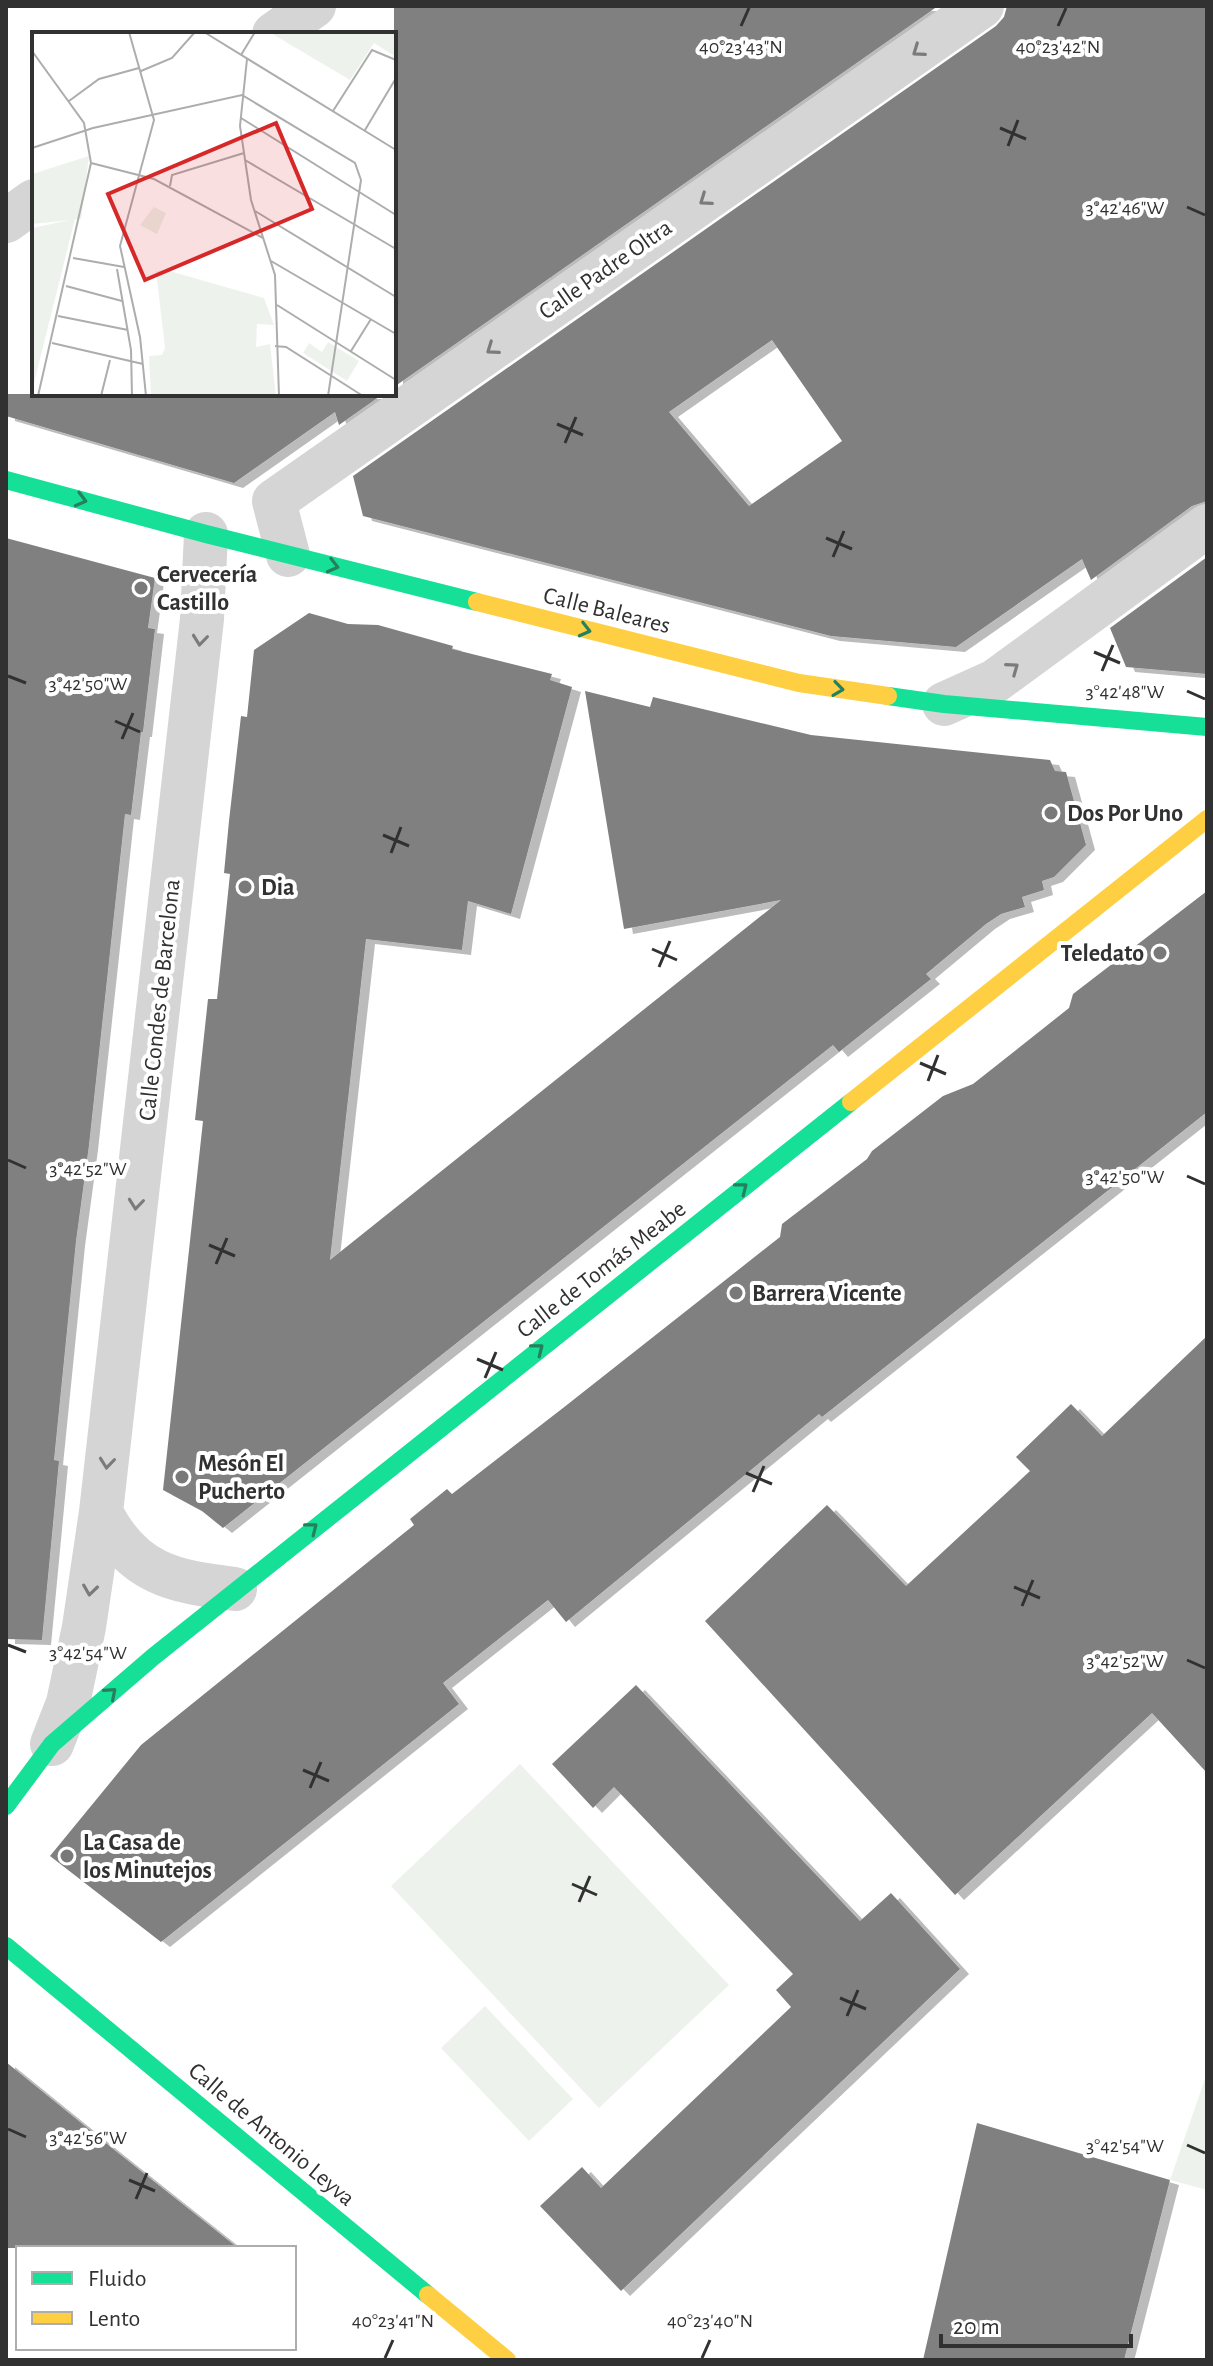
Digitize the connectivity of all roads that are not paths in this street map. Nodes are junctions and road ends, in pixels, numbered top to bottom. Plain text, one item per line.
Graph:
1 (314, 6) edge
2 (982, 6) edge
3 (277, 32) edge
4 (32, 202) edge
5 (6, 221) edge
6 (6, 480) edge
7 (1207, 526) edge
8 (206, 534) junction
9 (288, 555) junction
10 (944, 704) junction
11 (1207, 727) edge
12 (1207, 819) edge
13 (101, 1512) junction
14 (235, 1589) junction
15 (52, 1744) junction
16 (6, 1806) edge
17 (6, 1946) edge
18 (507, 2360) edge

1 - 3 street
2 -> 9 street, Calle Padre Oltra
4 - 5 street
6 -> 8 street, Calle Baleares
10 -> 7 street
8 - 9 street, Calle Baleares
8 -> 13 street, Calle Condes de Barcelona
9 -> 10 street, Calle Baleares
10 - 11 street, Calle Baleares
14 -> 12 street, Calle de Tomás Meabe
13 - 14 street
13 -> 15 street, Calle Condes de Barcelona
15 -> 14 street, Calle de Tomás Meabe
15 - 16 street, Calle de Tomás Meabe
17 - 18 street, Calle de Antonio Leyva

